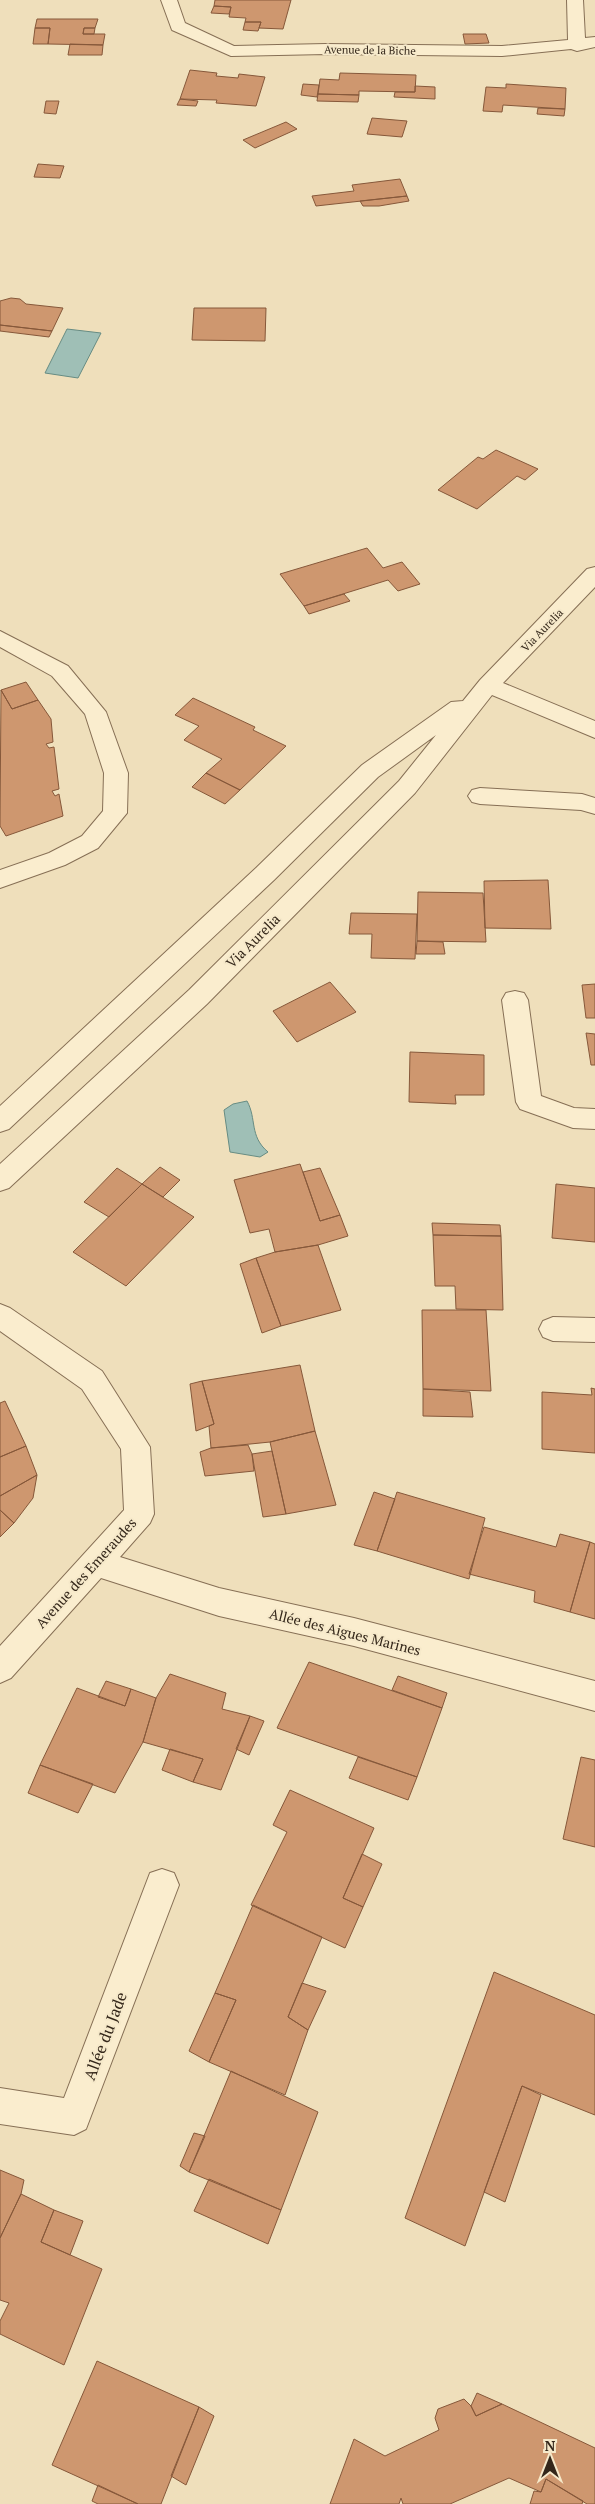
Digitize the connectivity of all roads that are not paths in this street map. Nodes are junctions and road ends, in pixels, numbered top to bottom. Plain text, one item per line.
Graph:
1 (169, 0) edge
2 (575, 0) edge
3 (595, 42) edge
4 (577, 46) junction
5 (595, 574) edge
6 (0, 638) edge
7 (488, 685) junction
8 (595, 730) edge
9 (480, 796) dead end
10 (595, 806) edge
11 (0, 879) edge
12 (515, 1000) dead end
13 (595, 1119) edge
14 (0, 1122) edge
15 (0, 1180) edge
16 (0, 1316) edge
17 (553, 1329) dead end
18 (595, 1330) edge
19 (96, 1563) junction
20 (0, 1668) edge
21 (595, 1696) edge
22 (162, 1885) dead end
23 (0, 2106) edge

1 - 4 street, Avenue de la Biche
2 - 4 street
3 - 4 street, Avenue de la Biche
5 - 7 street, Via Aurelia
6 - 11 street
7 - 8 street
7 - 14 street, Via Aurelia
7 - 15 street, Via Aurelia
9 - 10 street
12 - 13 street
16 - 19 street, Avenue des Emeraudes
17 - 18 street
19 - 20 street, Avenue des Emeraudes
19 - 21 street, Allée des Aigues Marines
22 - 23 street, Allée du Jade

